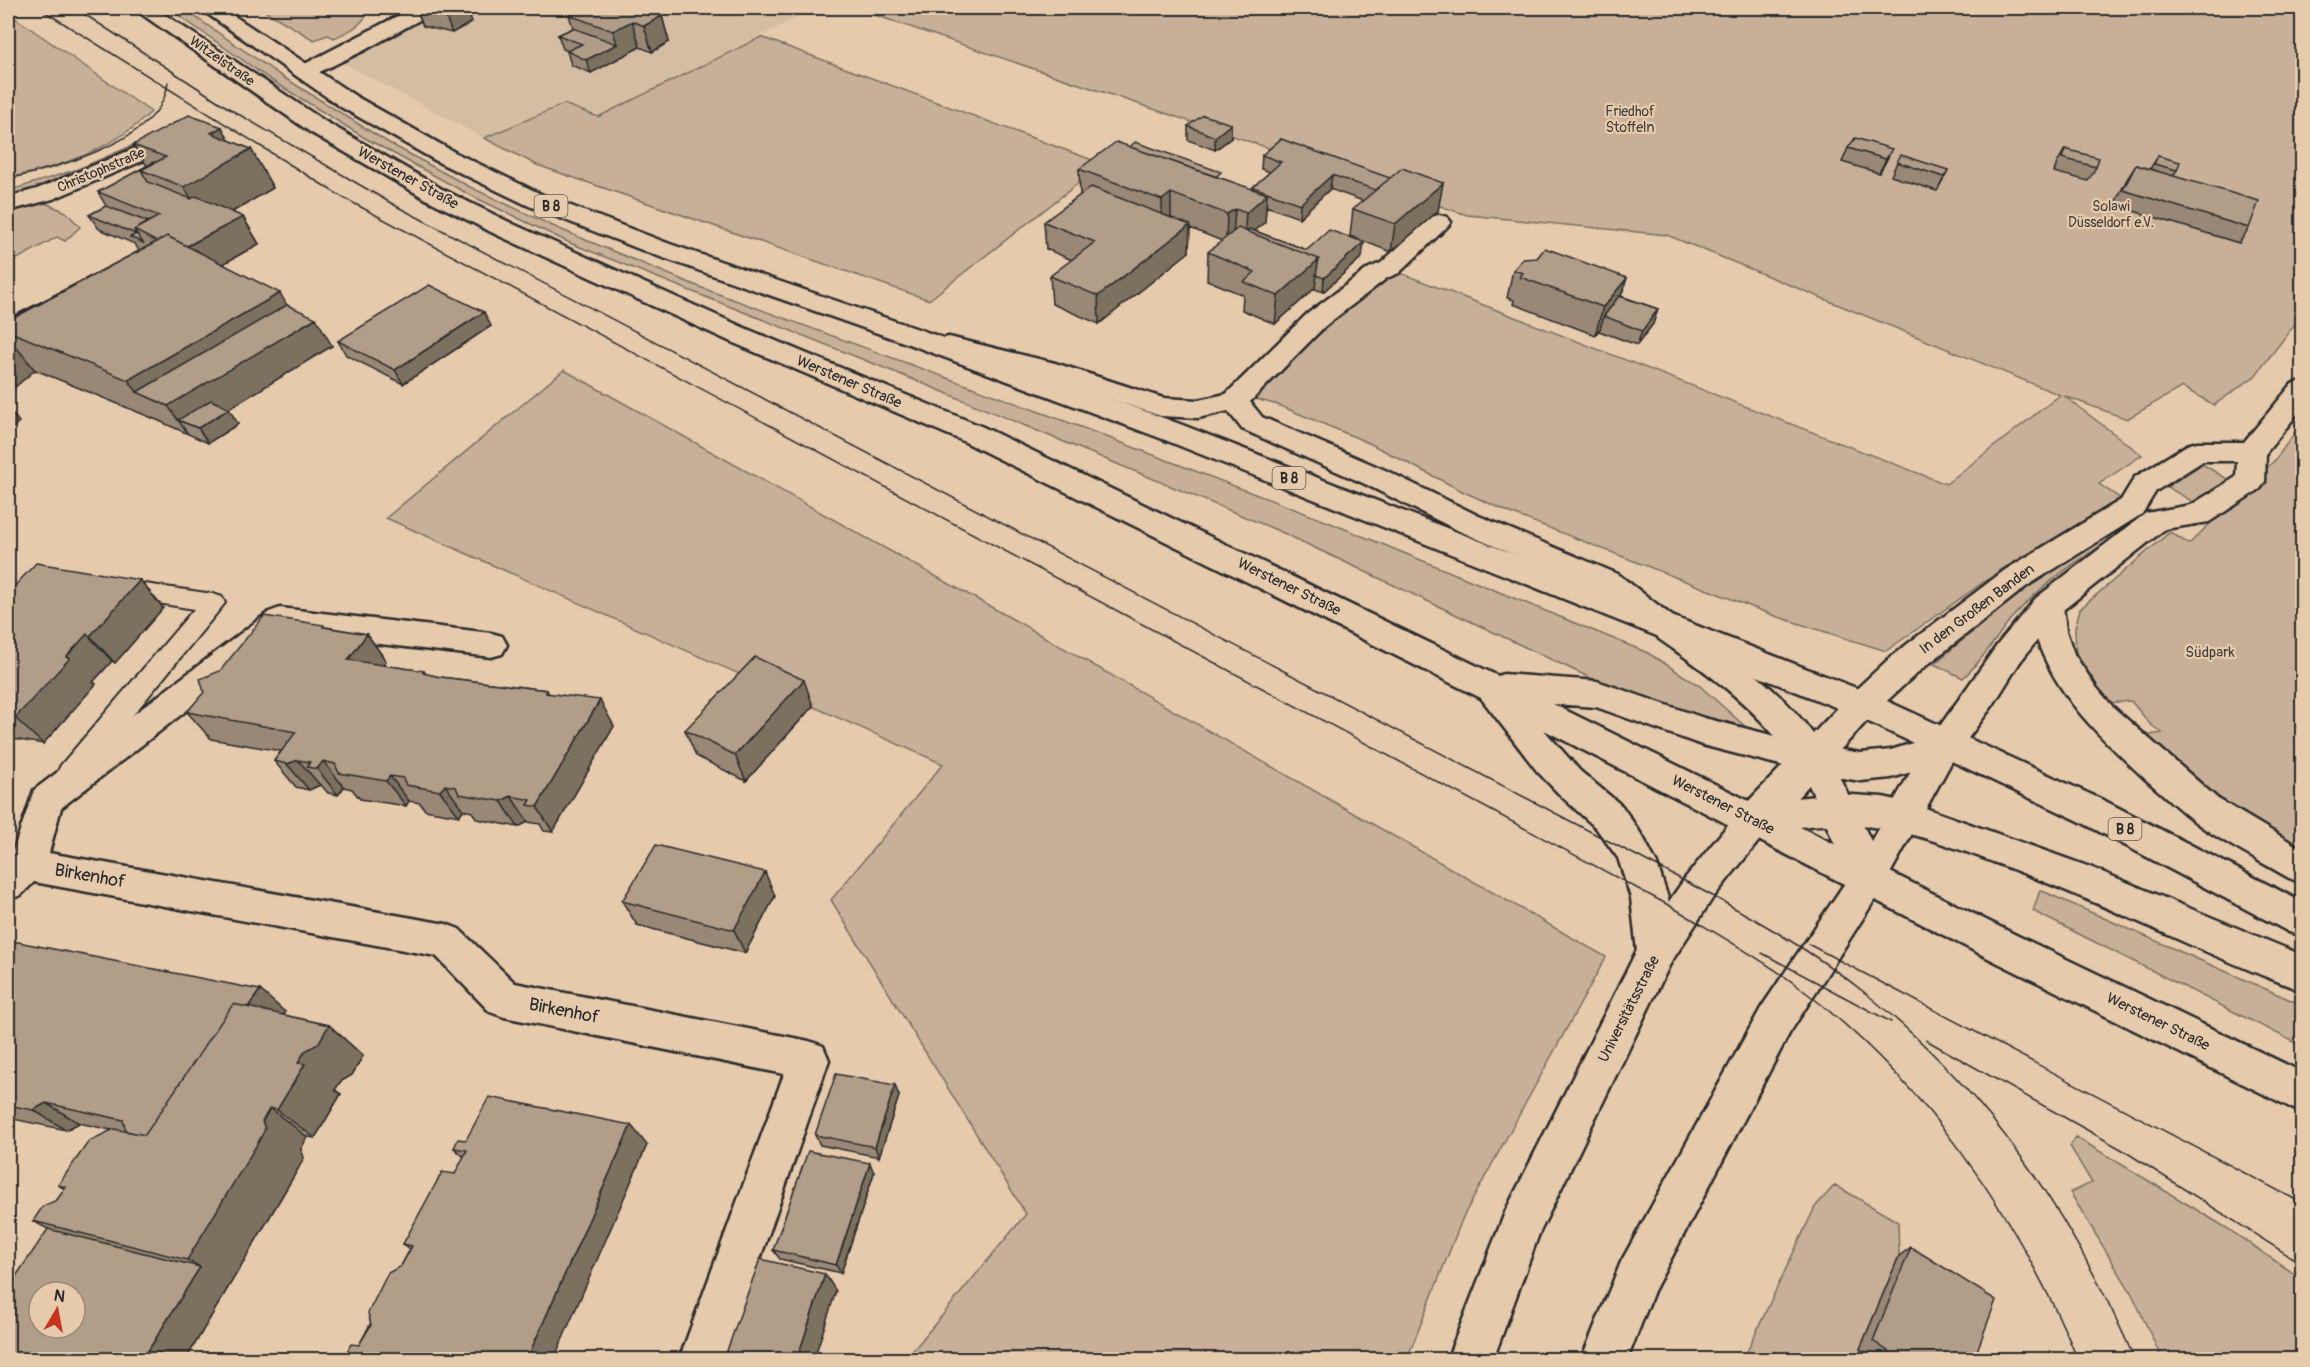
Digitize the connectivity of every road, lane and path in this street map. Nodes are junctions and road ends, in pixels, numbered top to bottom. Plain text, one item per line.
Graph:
1 (143, 8) edge
2 (209, 8) edge
3 (427, 8) edge
4 (304, 72) junction
5 (270, 95) joint
6 (193, 130) edge
7 (8, 204) edge
8 (1438, 222) dead end
9 (915, 337) junction
10 (2302, 390) edge
11 (1234, 401) junction
12 (2252, 451) junction
13 (2144, 514) junction
14 (94, 585) edge
15 (2047, 606) junction
16 (1662, 624) junction
17 (491, 645) dead end
18 (1488, 686) junction
19 (1862, 704) junction
20 (1945, 743) junction
21 (1811, 759) junction
22 (46, 800) junction
23 (1838, 809) junction
24 (1902, 816) junction
25 (1753, 821) junction
26 (2302, 867) edge
27 (17, 875) edge
28 (1868, 879) junction
29 (2302, 920) edge
30 (1656, 952) junction
31 (2302, 973) edge
32 (2302, 1093) edge
33 (702, 1359) edge
34 (1470, 1359) edge
35 (1604, 1359) edge

1 - 5 main road, Witzelstraße
2 - 4 main road, B 8
3 - 4 main road
4 - 9 main road, B 8
5 - 18 main road, Werstener Straße
6 - 7 main road, Christophstraße
8 - 11 main road
9 - 11 main road
9 - 16 main road, B 8
10 - 12 main road
11 - 16 main road
12 - 13 main road, In den Großen Banden
12 - 13 main road, In den Großen Banden
13 - 15 main road, In den Großen Banden
13 - 19 main road, In den Großen Banden
14 - 22 lane
15 - 20 main road, In den Großen Banden
15 - 26 main road
16 - 19 main road, B 8
16 - 21 main road
17 - 22 main road
18 - 21 main road
18 - 25 main road, Werstener Straße
18 - 30 main road
19 - 20 main road, B 8
19 - 21 main road, Universitätsstraße
20 - 21 main road
20 - 24 main road
20 - 29 main road, B 8
21 - 23 main road
21 - 25 main road, Universitätsstraße
22 - 27 main road, Birkenhof
23 - 24 main road
23 - 25 main road
23 - 28 main road
24 - 28 main road
24 - 31 main road
25 - 28 main road, Werstener Straße
25 - 30 main road, Universitätsstraße
27 - 33 main road, Birkenhof
28 - 32 main road, Werstener Straße
28 - 35 main road
30 - 34 main road, Universitätsstraße

